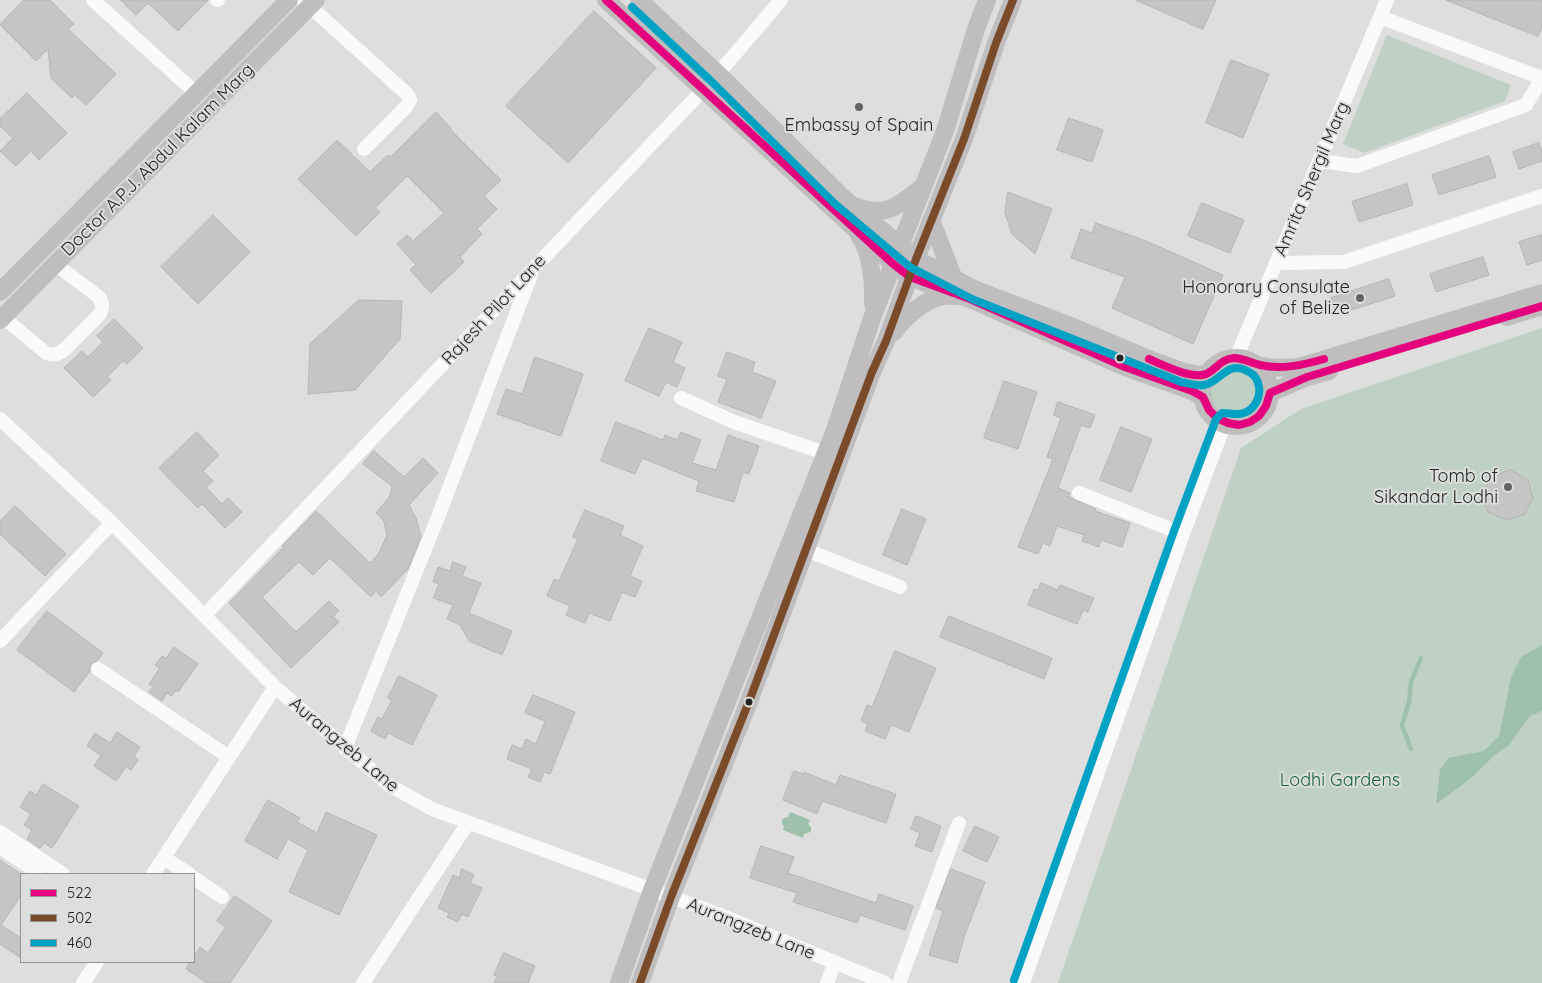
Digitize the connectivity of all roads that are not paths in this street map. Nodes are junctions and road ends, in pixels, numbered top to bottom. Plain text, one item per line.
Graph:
1 (93, 0) edge
2 (289, 0) edge
3 (606, 0) edge
4 (639, 0) edge
5 (781, 0) edge
6 (987, 0) edge
7 (1013, 0) edge
8 (1387, 0) edge
9 (310, 2) edge
10 (1380, 17) junction
11 (718, 74) junction
12 (1542, 78) edge
13 (703, 89) junction
14 (196, 93) junction
15 (364, 149) dead end
16 (1320, 160) junction
17 (922, 188) junction
18 (1542, 196) edge
19 (842, 197) junction
20 (931, 220) junction
21 (852, 227) junction
22 (899, 245) junction
23 (916, 259) junction
24 (892, 263) junction
25 (1276, 263) junction
26 (55, 264) junction
27 (534, 268) junction
28 (910, 277) junction
29 (954, 279) junction
30 (0, 292) edge
31 (1542, 293) edge
32 (970, 299) junction
33 (1542, 306) edge
34 (872, 318) junction
35 (1, 319) edge
36 (886, 341) junction
37 (1236, 358) junction
38 (1256, 365) junction
39 (1208, 373) junction
40 (1270, 393) junction
41 (1203, 397) junction
42 (681, 398) dead end
43 (0, 419) edge
44 (1226, 423) junction
45 (825, 453) junction
46 (1079, 493) dead end
47 (112, 523) junction
48 (1183, 534) junction
49 (796, 546) junction
50 (900, 587) dead end
51 (204, 616) junction
52 (0, 641) edge
53 (98, 669) dead end
54 (275, 687) junction
55 (345, 748) junction
56 (230, 757) junction
57 (468, 823) junction
58 (959, 823) dead end
59 (0, 832) edge
60 (0, 847) edge
61 (164, 858) junction
62 (39, 873) edge
63 (62, 873) edge
64 (154, 873) edge
65 (187, 873) edge
66 (195, 879) edge
67 (652, 890) junction
68 (222, 897) dead end
69 (671, 897) junction
70 (378, 961) junction
71 (835, 962) junction
72 (96, 963) edge
73 (83, 983) edge
74 (364, 983) edge
75 (369, 983) edge
76 (619, 983) edge
77 (640, 983) edge
78 (827, 983) edge
79 (885, 983) edge
80 (899, 983) edge
81 (1023, 983) edge

1 - 14 street
2 - 14 main road, Doctor A.P.J. Abdul Kalam Marg
3 - 13 main road
4 - 11 main road
5 - 11 street, Rajesh Pilot Lane
6 - 17 main road
7 - 20 main road
8 - 10 street, Amrita Shergil Marg
9 - 15 street
9 - 26 main road, Doctor A.P.J. Abdul Kalam Marg
10 - 12 street
10 - 16 street, Amrita Shergil Marg
11 - 13 street, Rajesh Pilot Lane
11 - 19 main road
12 - 16 street
13 - 21 main road
13 - 27 street, Rajesh Pilot Lane
14 - 30 main road, Doctor A.P.J. Abdul Kalam Marg
16 - 25 street, Amrita Shergil Marg
17 - 19 main road
17 - 22 main road
18 - 25 street
19 - 22 main road
20 - 23 main road
20 - 29 main road
21 - 24 main road
21 - 34 main road
22 - 23 main road
22 - 24 main road
23 - 28 main road
23 - 29 main road
24 - 28 main road
24 - 34 main road
25 - 37 street, Amrita Shergil Marg
26 - 35 main road, Doctor A.P.J. Abdul Kalam Marg
26 - 35 street
27 - 51 street, Rajesh Pilot Lane
27 - 55 street
28 - 32 main road
28 - 36 main road
29 - 39 main road
31 - 38 main road
32 - 36 main road
32 - 41 main road
33 - 40 main road
34 - 45 main road
36 - 49 main road
37 - 38 main road
37 - 39 main road
38 - 40 main road
39 - 41 main road
40 - 44 main road
41 - 44 main road
42 - 45 street
43 - 47 street, Aurangzeb Lane
44 - 48 street
45 - 49 main road
46 - 48 street
47 - 51 street, Aurangzeb Lane
47 - 52 street
48 - 81 street
49 - 50 street
49 - 67 main road
49 - 69 main road
51 - 54 street, Aurangzeb Lane
53 - 56 street
54 - 55 street, Aurangzeb Lane
54 - 56 street
55 - 57 street, Aurangzeb Lane
56 - 61 street
57 - 67 street, Aurangzeb Lane
57 - 70 street
58 - 80 street
59 - 63 street
60 - 62 street
61 - 64 street
61 - 65 street
66 - 68 street
67 - 69 street, Aurangzeb Lane
67 - 76 main road
69 - 71 street, Aurangzeb Lane
69 - 77 main road
70 - 74 street
70 - 75 street
71 - 78 street
71 - 79 street, Aurangzeb Lane
72 - 73 street

